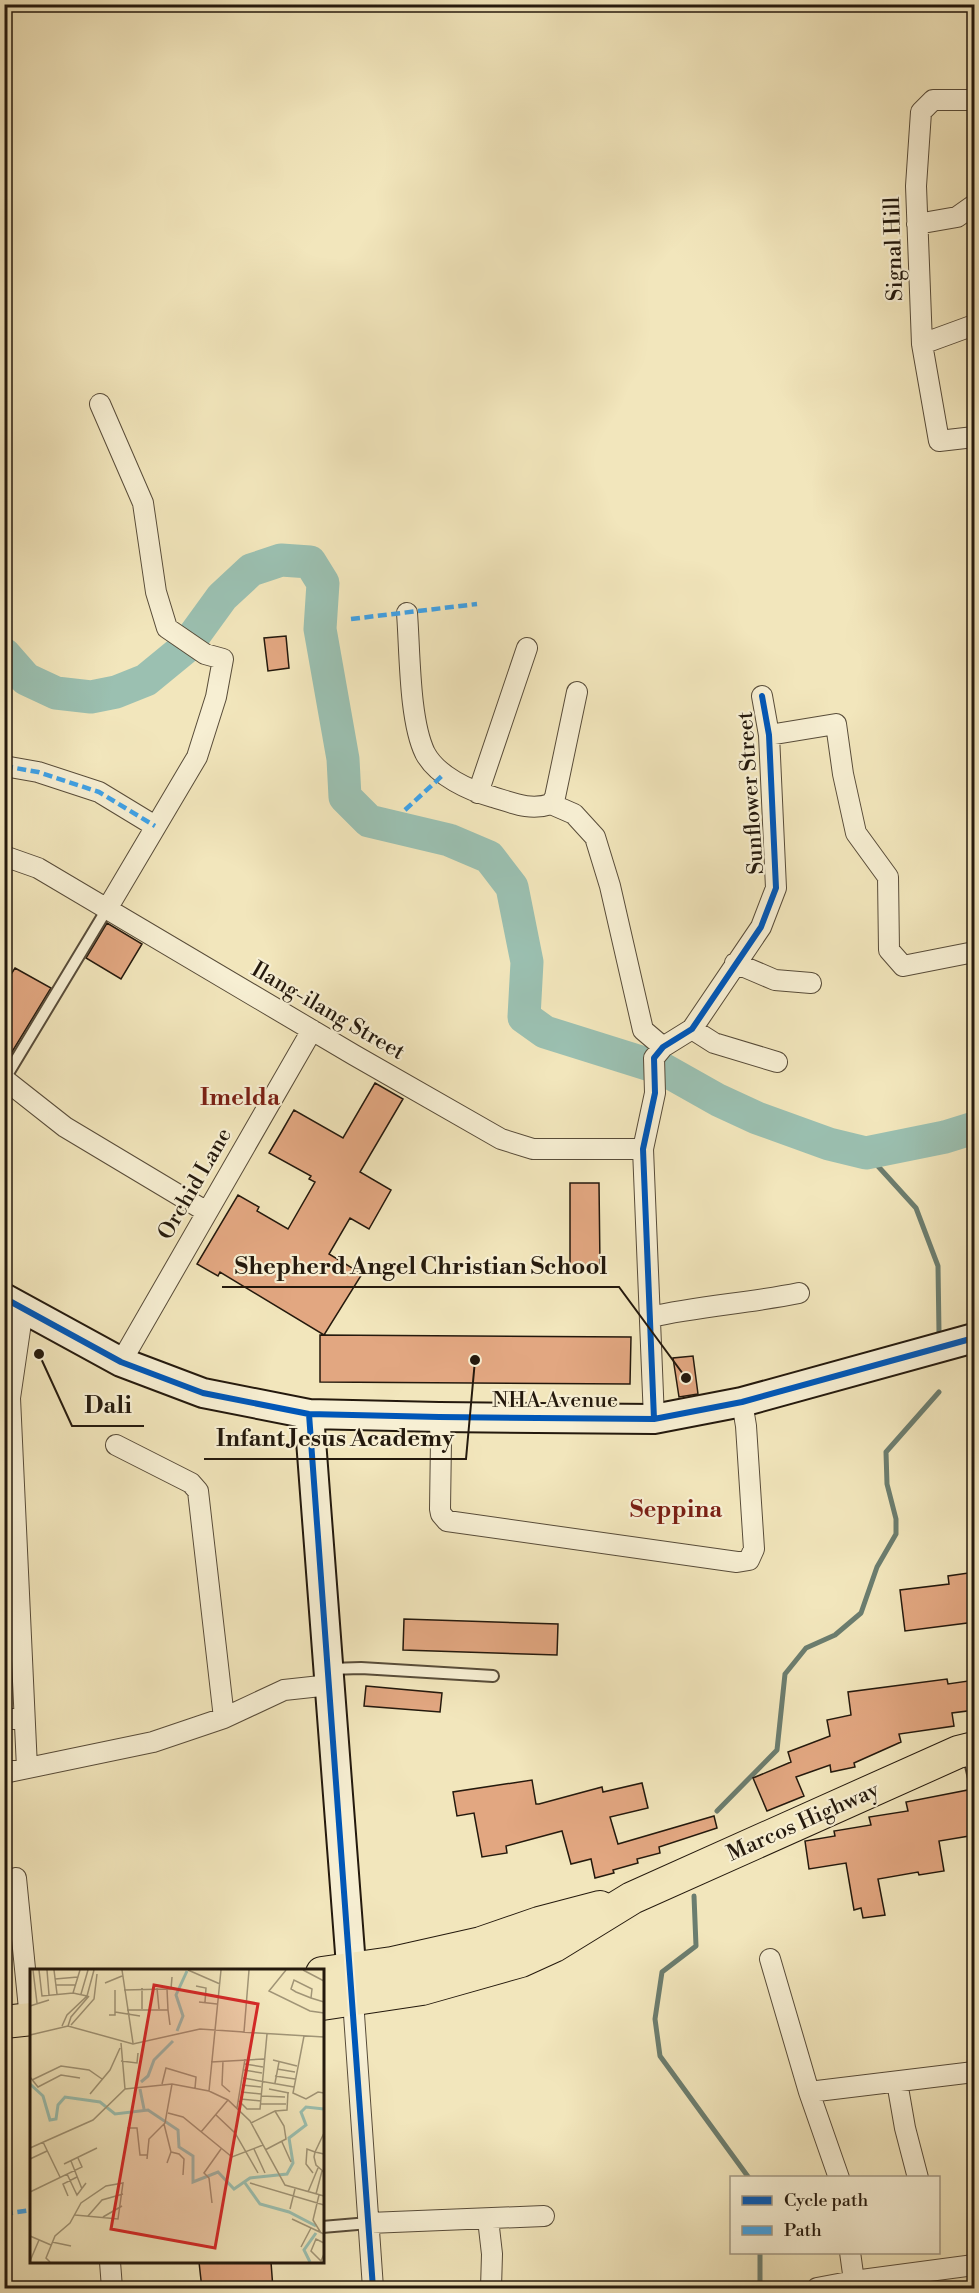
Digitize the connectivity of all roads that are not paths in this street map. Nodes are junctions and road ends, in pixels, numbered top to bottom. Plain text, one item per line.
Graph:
1 (975, 100) edge
2 (975, 205) edge
3 (917, 224) junction
4 (975, 325) edge
5 (922, 344) junction
6 (100, 404) dead end
7 (975, 437) edge
8 (407, 613) dead end
9 (527, 648) dead end
10 (577, 692) dead end
11 (762, 696) dead end
12 (769, 735) junction
13 (4, 766) edge
14 (478, 793) junction
15 (551, 804) junction
16 (155, 826) junction
17 (4, 856) edge
18 (107, 909) junction
19 (975, 952) edge
20 (735, 963) junction
21 (811, 982) dead end
22 (692, 1029) junction
23 (312, 1030) junction
24 (659, 1052) junction
25 (777, 1062) dead end
26 (5, 1080) edge
27 (643, 1149) junction
28 (207, 1212) junction
29 (799, 1293) dead end
30 (14, 1304) edge
31 (650, 1317) junction
32 (975, 1338) edge
33 (121, 1362) junction
34 (9, 1367) edge
35 (7, 1398) edge
36 (742, 1402) junction
37 (309, 1414) junction
38 (439, 1418) junction
39 (654, 1419) junction
40 (116, 1445) dead end
41 (9, 1459) edge
42 (10, 1527) edge
43 (12, 1592) edge
44 (13, 1663) edge
45 (493, 1676) dead end
46 (329, 1677) junction
47 (224, 1718) junction
48 (4, 1719) edge
49 (24, 1719) junction
50 (972, 1758) edge
51 (27, 1768) junction
52 (4, 1773) edge
53 (16, 1878) dead end
54 (632, 1898) junction
55 (770, 1959) dead end
56 (337, 1971) edge
57 (353, 2000) junction
58 (324, 2004) edge
59 (22, 2020) edge
60 (975, 2072) edge
61 (897, 2082) junction
62 (809, 2092) junction
63 (838, 2176) edge
64 (917, 2176) edge
65 (544, 2216) dead end
66 (488, 2219) junction
67 (369, 2223) junction
68 (324, 2227) edge
69 (850, 2254) edge
70 (939, 2261) edge
71 (110, 2263) edge
72 (975, 2265) edge
73 (854, 2281) junction
74 (112, 2289) edge
75 (373, 2289) edge
76 (491, 2289) edge
77 (817, 2289) edge

1 - 3 street, Signal Hill
2 - 3 street
3 - 5 street, Signal Hill
4 - 5 street
5 - 7 street, Signal Hill
6 - 16 street
8 - 14 street
9 - 14 street
10 - 15 street
11 - 12 street, Sunflower Street
12 - 19 street
12 - 20 street, Sunflower Street
13 - 16 street
14 - 15 street
15 - 24 street
16 - 18 street
17 - 18 street, Ilang-ilang Street
18 - 23 street, Ilang-ilang Street
18 - 26 lane
20 - 21 street
20 - 22 street, Sunflower Street
22 - 24 street, Sunflower Street
22 - 25 street
23 - 27 street, Ilang-ilang Street
23 - 28 street, Orchid Lane
24 - 27 street
26 - 28 street
27 - 31 street
28 - 33 street, Orchid Lane
29 - 31 street
30 - 33 street, NHA Avenue
30 - 34 street
31 - 39 street
32 - 36 street, NHA Avenue
33 - 37 street, NHA Avenue
34 - 35 street
35 - 41 street
36 - 38 street
36 - 39 street, NHA Avenue
37 - 38 street, NHA Avenue
37 - 46 street
38 - 39 street, NHA Avenue
40 - 47 street
41 - 42 street
42 - 43 street
43 - 44 street
44 - 49 street
45 - 46 lane
46 - 47 street
46 - 56 street
47 - 51 street
48 - 49 street
49 - 51 street
50 - 54 main road, Marcos Highway
51 - 52 street
53 - 59 street
54 - 56 main road, Marcos Highway
54 - 57 main road, Marcos Highway
55 - 62 street
56 - 57 street
57 - 58 main road, Marcos Highway
57 - 67 street
60 - 61 street
61 - 62 street
61 - 64 street
62 - 63 street
65 - 66 street
66 - 67 street
66 - 76 street
67 - 68 lane
67 - 75 street
69 - 73 street
70 - 72 street
70 - 73 street
71 - 74 street
73 - 77 street

